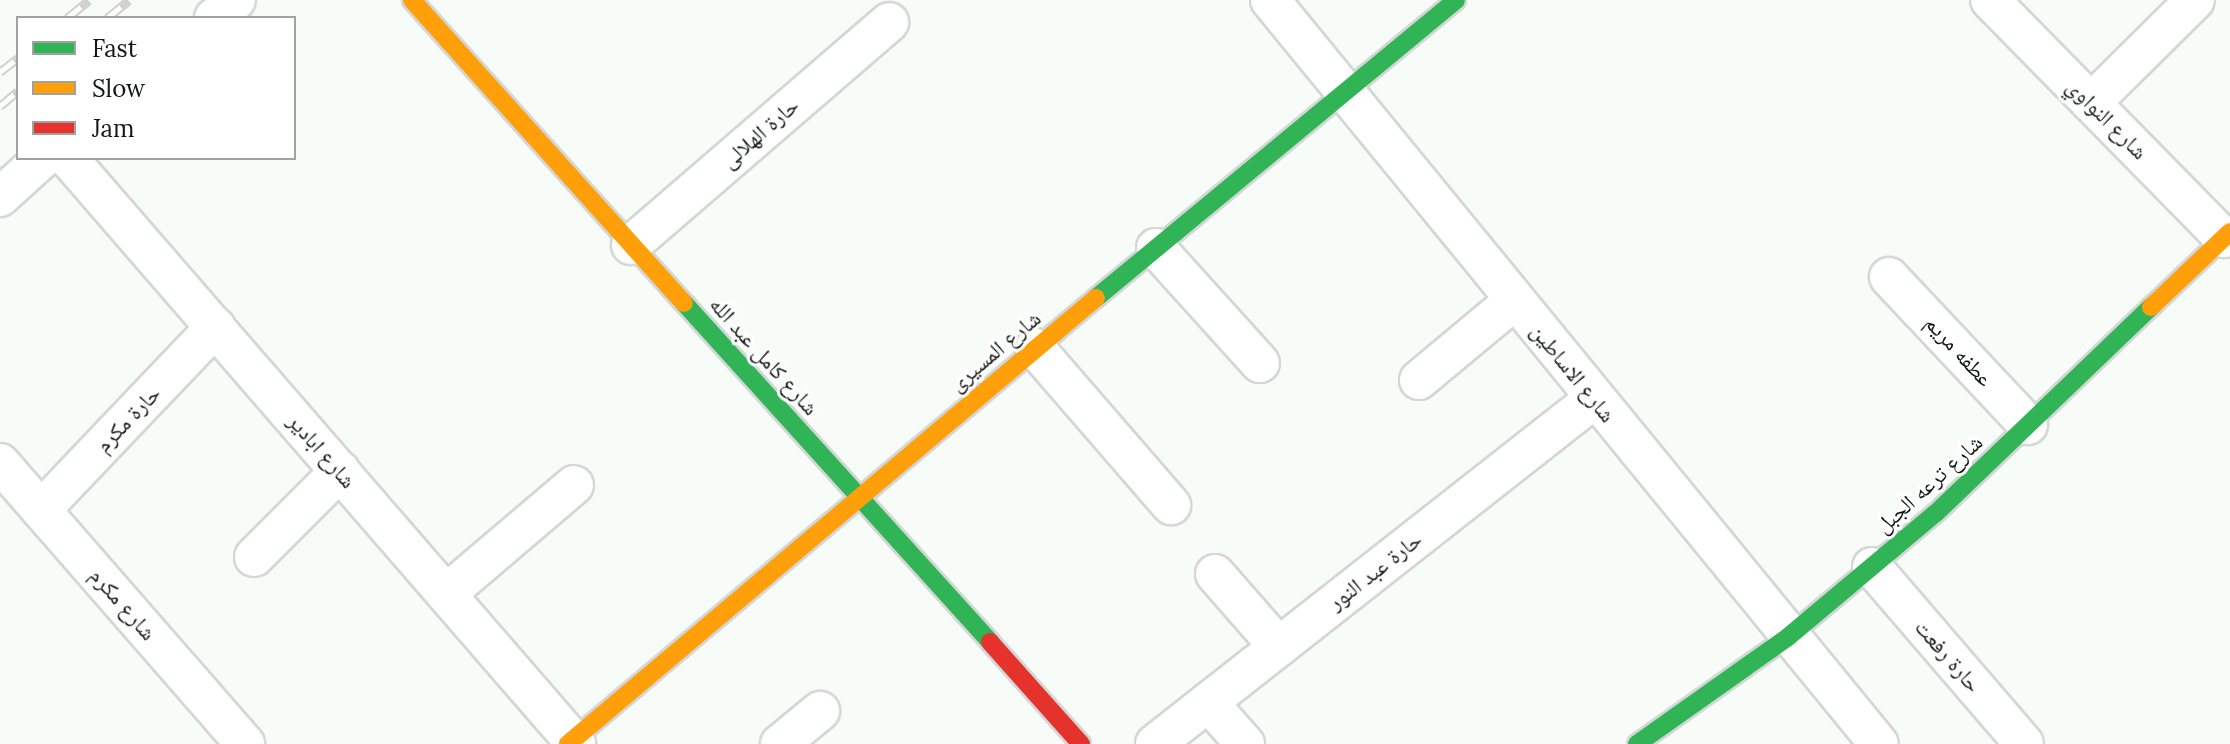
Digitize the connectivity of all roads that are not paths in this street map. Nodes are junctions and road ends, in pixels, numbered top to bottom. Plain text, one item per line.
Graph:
1 (236, 0) edge
2 (412, 0) edge
3 (1270, 0) edge
4 (1456, 0) edge
5 (1990, 0) edge
6 (2195, 0) edge
7 (216, 16) edge
8 (889, 22) dead end
9 (1345, 91) junction
10 (2091, 103) junction
11 (41, 160) edge
12 (70, 160) edge
13 (0, 197) edge
14 (2227, 235) edge
15 (631, 245) junction
16 (1156, 248) junction
17 (1889, 277) dead end
18 (1515, 300) junction
19 (215, 327) junction
20 (1035, 348) junction
21 (1260, 363) dead end
22 (1419, 380) dead end
23 (1594, 399) junction
24 (2028, 425) junction
25 (0, 463) edge
26 (340, 471) junction
27 (574, 485) dead end
28 (857, 496) junction
29 (1171, 505) dead end
30 (41, 510) junction
31 (254, 557) dead end
32 (1872, 567) junction
33 (1215, 574) dead end
34 (446, 594) junction
35 (1788, 637) junction
36 (1279, 647) junction
37 (1208, 702) junction
38 (820, 711) dead end
39 (572, 743) edge
40 (245, 744) edge
41 (780, 744) edge
42 (1081, 744) edge
43 (1155, 744) edge
44 (1245, 744) edge
45 (1637, 744) edge
46 (1879, 744) edge
47 (2024, 744) edge

1 - 7 street
2 - 15 street, شارع كامل عبد الله
3 - 9 street, شارع الاساطين
4 - 9 street, شارع المسيرى
5 - 10 street, شارع النواوي
6 - 10 street
8 - 15 street, حارة الهلالى
9 - 16 street, شارع المسيرى
9 - 18 street, شارع الاساطين
10 - 14 street, شارع النواوي
11 - 13 street
12 - 19 street, شارع ابادير
14 - 24 street, شارع ترعه الجبل
15 - 28 street, شارع كامل عبد الله
16 - 20 street, شارع المسيرى
16 - 21 street
17 - 24 street, عطفه مريم
18 - 22 street
18 - 23 street, شارع الاساطين
19 - 26 street, شارع ابادير
19 - 30 street, حارة مكرم
20 - 28 street, شارع المسيرى
20 - 29 street
23 - 35 street, شارع الاساطين
23 - 36 street, حارة عبد النور
24 - 32 street, شارع ترعه الجبل
25 - 30 street, شارع مكرم
26 - 31 street
26 - 34 street, شارع ابادير
27 - 34 street
28 - 39 street, شارع المسيرى
28 - 42 street, شارع كامل عبد الله
30 - 40 street, شارع مكرم
32 - 35 street, شارع ترعه الجبل
32 - 47 street, حارة رفعت
33 - 36 street
34 - 39 street, شارع ابادير
35 - 45 street, شارع ترعه الجبل
35 - 46 street, شارع الاساطين
36 - 37 street, حارة عبد النور
37 - 43 street, حارة عبد النور
37 - 44 street
38 - 41 street

